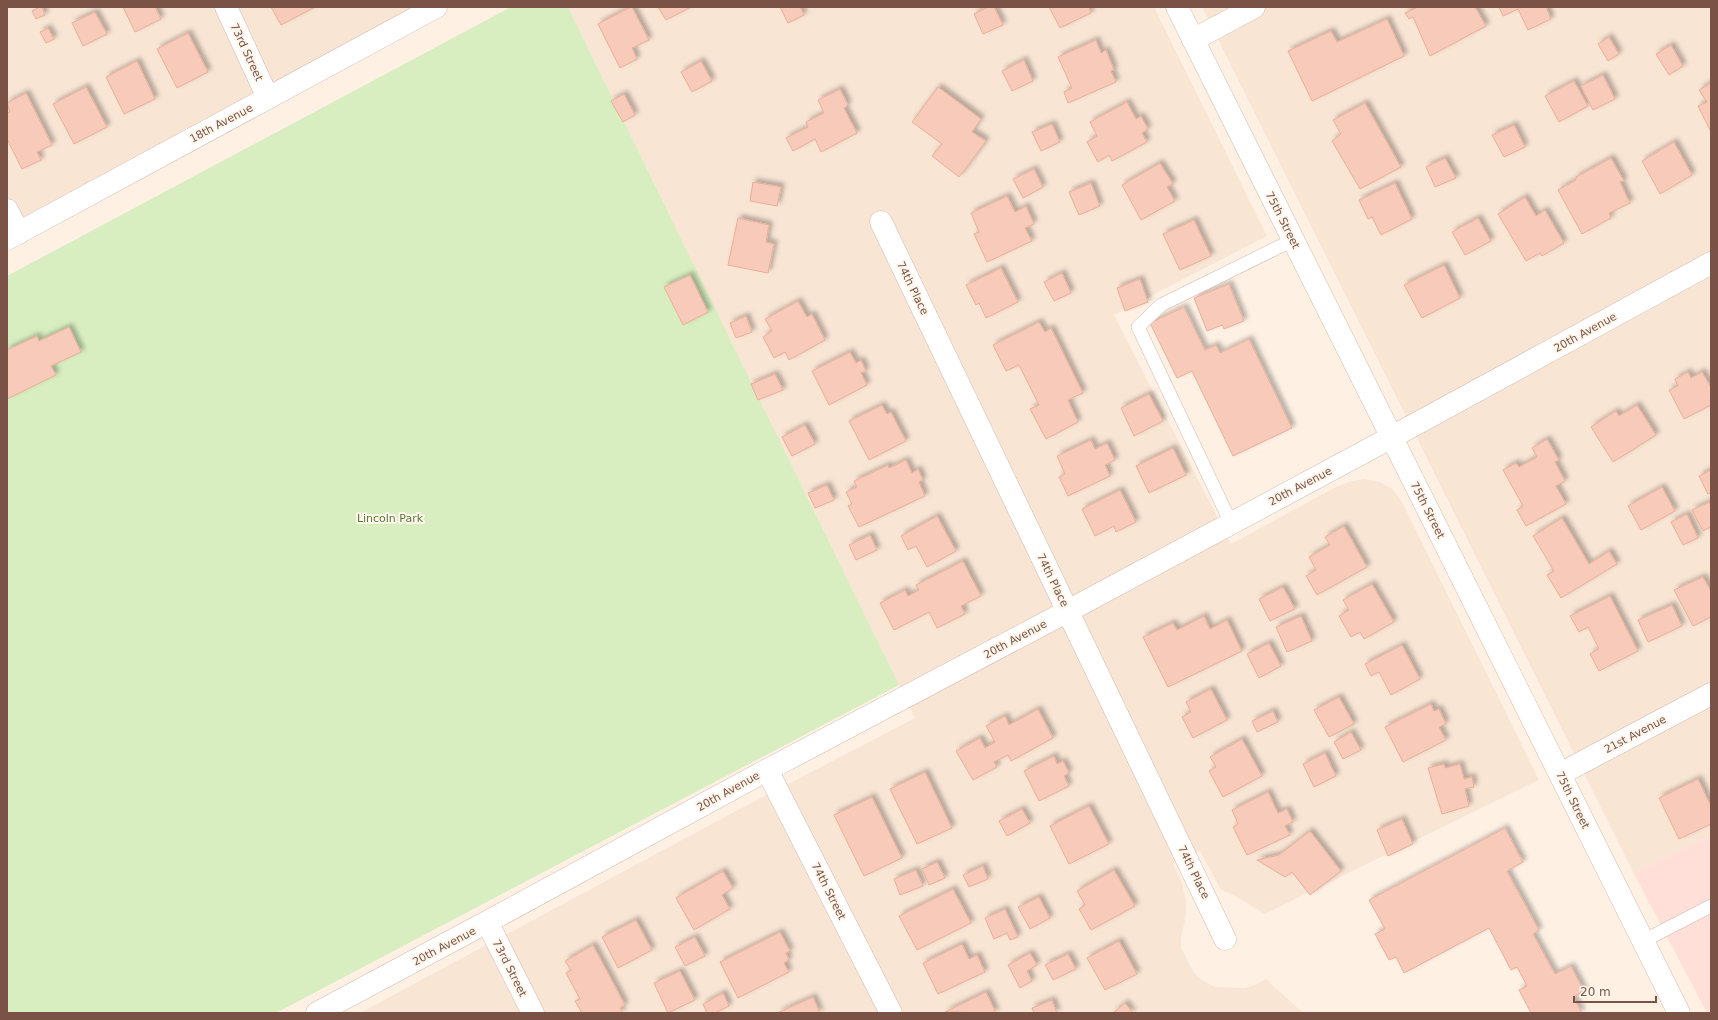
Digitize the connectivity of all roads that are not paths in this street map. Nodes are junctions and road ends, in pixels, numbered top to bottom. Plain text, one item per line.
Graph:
1 (226, 7) edge
2 (436, 7) edge
3 (1177, 7) edge
4 (1254, 7) edge
5 (1193, 40) junction
6 (268, 98) junction
7 (7, 210) edge
8 (881, 222) dead end
9 (13, 236) edge
10 (1293, 240) junction
11 (1711, 263) edge
12 (1392, 437) junction
13 (1231, 523) junction
14 (1068, 611) junction
15 (1711, 694) edge
16 (767, 770) junction
17 (1560, 774) junction
18 (1711, 906) edge
19 (487, 922) junction
20 (1226, 939) dead end
21 (1643, 941) junction
22 (317, 1013) edge
23 (533, 1013) edge
24 (891, 1013) edge
25 (1679, 1013) edge

1 - 6 street, 73rd Street
2 - 6 street, 18th Avenue
3 - 5 street, 75th Street
4 - 5 street
5 - 10 street, 75th Street
6 - 9 street, 18th Avenue
7 - 9 street
8 - 14 street, 74th Place
10 - 12 street, 75th Street
10 - 13 lane
11 - 12 street, 20th Avenue
12 - 13 street, 20th Avenue
12 - 17 street, 75th Street
13 - 14 street, 20th Avenue
14 - 16 street, 20th Avenue
14 - 20 street, 74th Place
15 - 17 street, 21st Avenue
16 - 19 street, 20th Avenue
16 - 24 street, 74th Street
17 - 21 street, 75th Street
18 - 21 lane
19 - 22 street, 20th Avenue
19 - 23 street, 73rd Street
21 - 25 street, 75th Street

